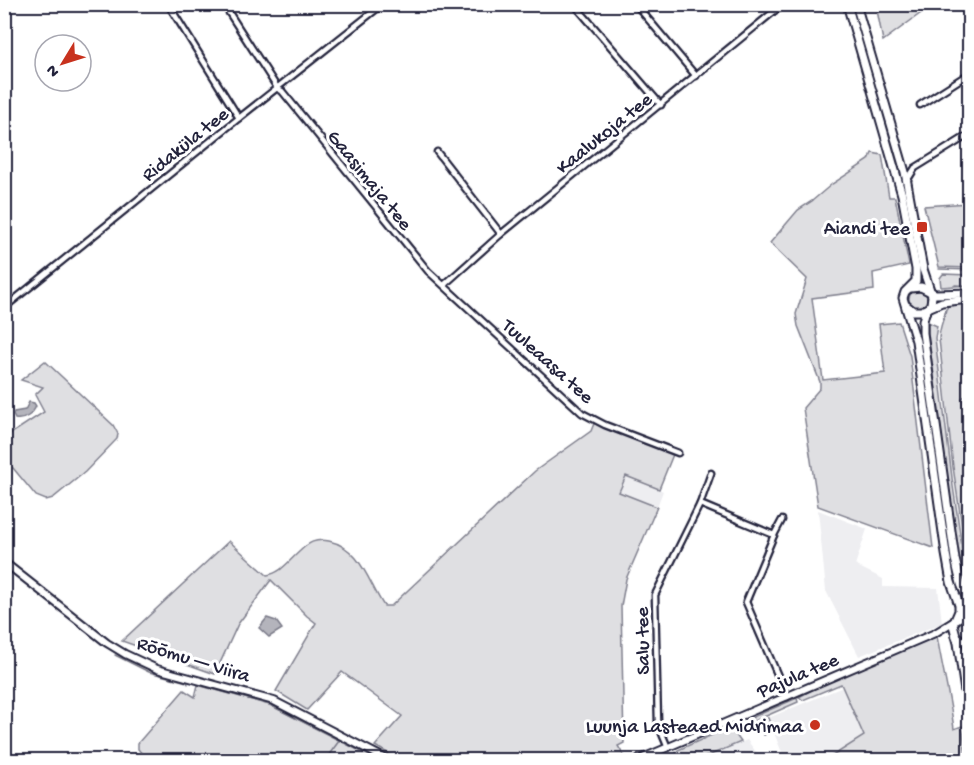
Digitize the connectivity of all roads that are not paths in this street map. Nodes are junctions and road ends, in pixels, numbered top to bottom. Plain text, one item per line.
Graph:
1 (168, 4) edge
2 (383, 4) edge
3 (574, 4) edge
4 (783, 4) edge
5 (847, 4) edge
6 (856, 4) edge
7 (638, 7) dead end
8 (226, 8) dead end
9 (969, 73) edge
10 (696, 76) junction
11 (278, 89) junction
12 (660, 105) junction
13 (920, 105) dead end
14 (239, 118) junction
15 (969, 134) edge
16 (437, 152) dead end
17 (900, 156) junction
18 (915, 168) junction
19 (907, 181) junction
20 (501, 234) junction
21 (444, 285) junction
22 (908, 289) junction
23 (930, 292) junction
24 (969, 293) edge
25 (969, 299) edge
26 (905, 304) junction
27 (929, 307) junction
28 (4, 308) edge
29 (678, 453) dead end
30 (711, 473) dead end
31 (699, 504) junction
32 (782, 520) dead end
33 (774, 535) junction
34 (4, 562) edge
35 (969, 605) edge
36 (969, 614) edge
37 (957, 619) junction
38 (935, 633) junction
39 (956, 636) junction
40 (969, 642) edge
41 (969, 648) edge
42 (968, 668) edge
43 (969, 686) edge
44 (788, 697) junction
45 (969, 726) edge
46 (668, 748) junction
47 (388, 760) edge
48 (638, 760) edge

1 - 14 street
2 - 11 street, Ridaküla tee
3 - 12 street
4 - 10 street, Kaalukoja tee
5 - 22 main road
6 - 17 main road
7 - 10 street
8 - 11 street, Gaasimaja tee
9 - 13 street
10 - 12 street, Kaalukoja tee
11 - 14 street, Ridaküla tee
11 - 21 street, Gaasimaja tee
12 - 20 street, Kaalukoja tee
14 - 28 street, Ridaküla tee
15 - 18 street
16 - 20 street
17 - 18 street
17 - 19 main road
18 - 19 street
19 - 23 main road
20 - 21 street, Kaalukoja tee
21 - 29 street, Tuuleaasa tee
22 - 23 main road
22 - 26 main road
23 - 24 main road
23 - 27 main road
25 - 27 main road
26 - 27 main road
26 - 37 main road
27 - 35 main road
30 - 31 street, Salu tee
31 - 33 street
31 - 46 street, Salu tee
32 - 33 street
33 - 44 street
34 - 47 street, Rõõmu — Viira
36 - 37 main road
37 - 38 street
37 - 39 main road
38 - 39 street
38 - 44 street, Pajula tee
39 - 40 main road
39 - 45 main road
41 - 42 main road
42 - 43 main road
44 - 46 street, Pajula tee
46 - 48 street, Pajula tee

